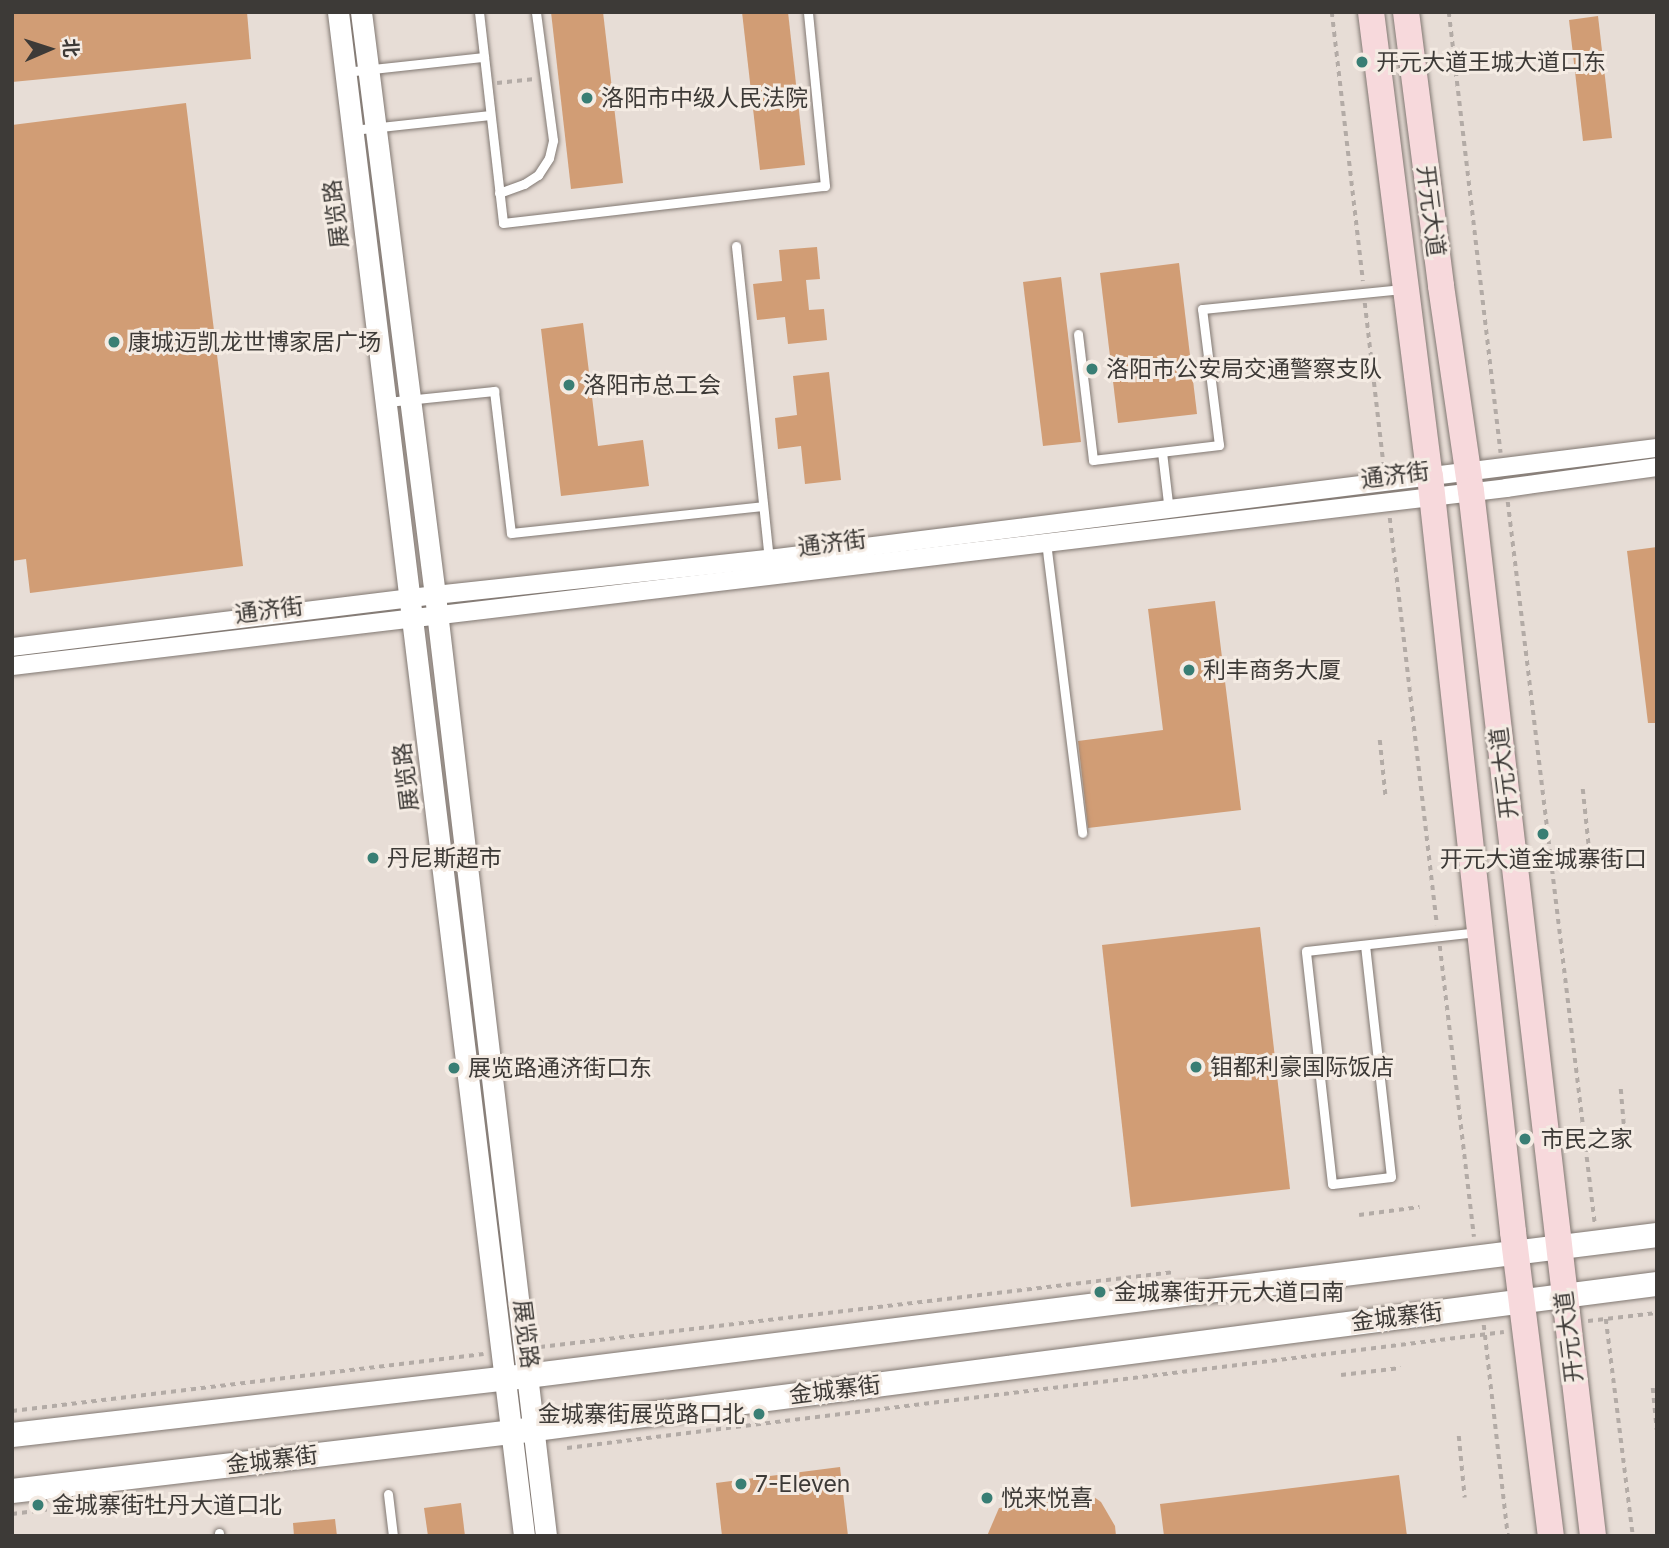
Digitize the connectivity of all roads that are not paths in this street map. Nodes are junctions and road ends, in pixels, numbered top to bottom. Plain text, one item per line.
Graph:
1 (338, 12) edge
2 (361, 12) edge
3 (479, 12) edge
4 (536, 12) edge
5 (808, 12) edge
6 (1371, 12) edge
7 (1406, 12) edge
8 (484, 57) junction
9 (368, 69) junction
10 (345, 72) junction
11 (490, 115) junction
12 (375, 128) junction
13 (352, 131) junction
14 (499, 193) junction
15 (736, 246) dead end
16 (1404, 289) junction
17 (1079, 334) dead end
18 (408, 400) junction
19 (385, 402) junction
20 (1657, 448) edge
21 (1162, 452) junction
22 (1657, 467) edge
23 (1470, 481) junction
24 (1430, 486) junction
25 (763, 506) junction
26 (1169, 509) junction
27 (1172, 527) junction
28 (1046, 542) junction
29 (770, 567) junction
30 (436, 605) junction
31 (412, 608) junction
32 (12, 647) edge
33 (12, 666) edge
34 (1082, 833) dead end
35 (1479, 932) junction
36 (1364, 945) junction
37 (1657, 1235) edge
38 (1557, 1237) junction
39 (1514, 1242) junction
40 (1657, 1283) edge
41 (1563, 1295) junction
42 (1521, 1301) junction
43 (516, 1377) junction
44 (12, 1436) edge
45 (527, 1437) junction
46 (12, 1491) edge
47 (388, 1494) dead end
48 (393, 1536) edge
49 (524, 1536) edge
50 (546, 1536) edge
51 (1551, 1536) edge
52 (1593, 1536) edge

1 - 10 street, 展览路
2 - 9 street, 展览路
3 - 8 lane
4 - 14 lane
5 - 14 lane
6 - 16 main road, 开元大道
7 - 23 main road, 开元大道
8 - 9 lane
8 - 11 lane
9 - 10 lane
9 - 12 street, 展览路
10 - 13 street, 展览路
11 - 12 lane
11 - 14 lane
12 - 13 lane
12 - 18 street, 展览路
13 - 19 street, 展览路
15 - 25 lane
16 - 21 lane
16 - 24 main road, 开元大道
17 - 21 lane
18 - 19 lane
18 - 25 lane
18 - 30 street, 展览路
19 - 31 street, 展览路
20 - 23 street, 通济街
21 - 26 lane
22 - 23 street, 通济街
23 - 24 street, 通济街
23 - 38 main road, 开元大道
24 - 26 street, 通济街
24 - 27 street, 通济街
24 - 35 main road, 开元大道
25 - 29 lane
26 - 27 lane
26 - 29 street, 通济街
27 - 28 street, 通济街
28 - 29 street, 通济街
28 - 34 lane
29 - 30 street, 通济街
30 - 31 street, 通济街
30 - 43 street, 展览路
31 - 32 street, 通济街
31 - 33 street, 通济街
31 - 43 street, 展览路
35 - 36 lane
35 - 39 main road, 开元大道
36 - 36 lane
37 - 38 main road
38 - 39 main road
38 - 41 main road, 开元大道
39 - 42 main road, 开元大道
39 - 43 main road
40 - 41 main road, 金城寨街
41 - 42 main road, 金城寨街
41 - 52 main road, 开元大道
42 - 45 main road, 金城寨街
42 - 51 main road, 开元大道
43 - 44 main road
43 - 45 street, 展览路
45 - 46 main road, 金城寨街
45 - 49 street, 展览路
45 - 50 street, 展览路
47 - 48 lane

